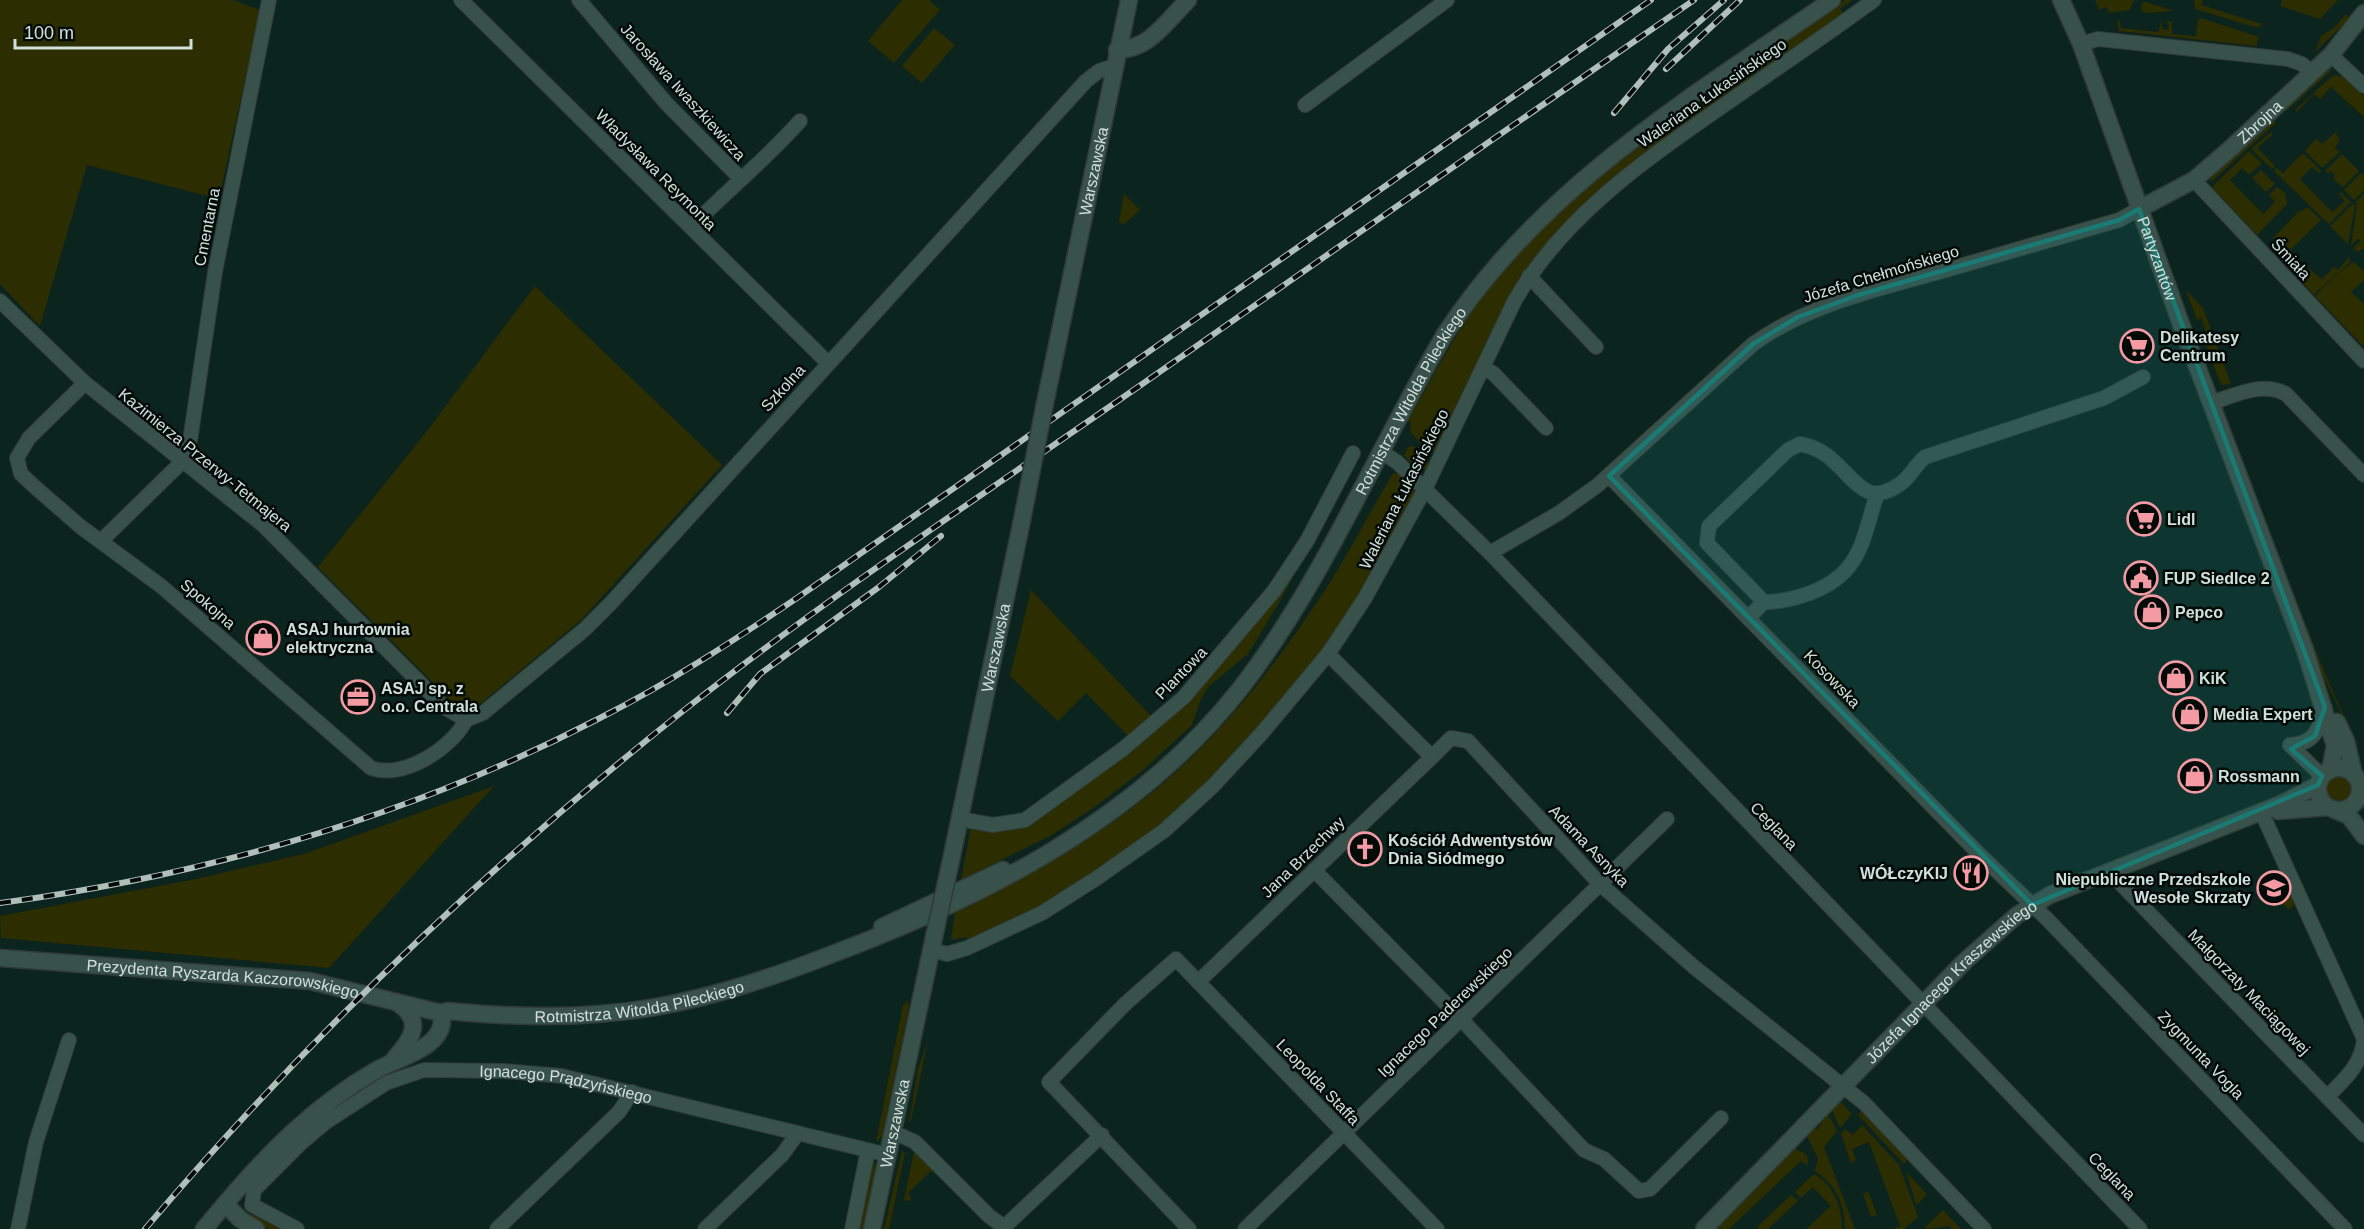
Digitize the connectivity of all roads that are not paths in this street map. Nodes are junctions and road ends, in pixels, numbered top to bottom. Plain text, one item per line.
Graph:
1 (269, 0) edge
2 (461, 0) edge
3 (579, 0) edge
4 (1129, 0) edge
5 (1188, 0) edge
6 (1447, 0) edge
7 (1832, 0) edge
8 (1874, 0) edge
9 (2061, 0) edge
10 (2364, 13) edge
11 (2080, 44) junction
12 (2331, 56) junction
13 (1115, 58) junction
14 (2312, 73) junction
15 (2364, 86) edge
16 (1305, 105) dead end
17 (800, 121) dead end
18 (740, 178) junction
19 (2194, 180) junction
20 (2139, 209) junction
21 (691, 227) junction
22 (1529, 276) junction
23 (0, 301) edge
24 (1596, 347) dead end
25 (2364, 361) edge
26 (828, 363) junction
27 (1483, 367) junction
28 (2143, 377) dead end
29 (85, 383) junction
30 (2211, 403) junction
31 (1546, 428) dead end
32 (1380, 451) junction
33 (1353, 453) dead end
34 (183, 461) junction
35 (2364, 475) edge
36 (1609, 476) junction
37 (1425, 489) junction
38 (1877, 494) junction
39 (101, 540) junction
40 (1490, 553) junction
41 (1764, 602) junction
42 (1749, 616) junction
43 (2305, 650) junction
44 (1328, 654) junction
45 (2325, 707) junction
46 (466, 720) junction
47 (1431, 757) junction
48 (2354, 775) junction
49 (2324, 777) junction
50 (2359, 793) junction
51 (2331, 809) junction
52 (2364, 812) edge
53 (2258, 813) junction
54 (959, 819) junction
55 (1667, 819) dead end
56 (2364, 836) edge
57 (1314, 870) junction
58 (2112, 870) junction
59 (1600, 884) junction
60 (2032, 905) junction
61 (933, 944) junction
62 (0, 958) edge
63 (1198, 982) junction
64 (393, 1000) junction
65 (1923, 1003) junction
66 (436, 1011) junction
67 (1461, 1019) junction
68 (2364, 1039) edge
69 (69, 1040) dead end
70 (411, 1041) junction
71 (393, 1061) junction
72 (1842, 1086) junction
73 (632, 1092) junction
74 (2327, 1097) junction
75 (1721, 1118) dead end
76 (893, 1132) junction
77 (798, 1133) junction
78 (1344, 1133) junction
79 (1102, 1135) junction
80 (2364, 1135) edge
81 (868, 1150) junction
82 (888, 1155) junction
83 (225, 1204) junction
84 (1003, 1228) edge
85 (18, 1229) edge
86 (204, 1229) edge
87 (256, 1229) edge
88 (297, 1229) edge
89 (497, 1229) edge
90 (705, 1229) edge
91 (852, 1229) edge
92 (872, 1229) edge
93 (1189, 1229) edge
94 (1245, 1229) edge
95 (1437, 1229) edge
96 (1704, 1229) edge
97 (1984, 1229) edge
98 (2140, 1229) edge
99 (2345, 1229) edge

1 - 34 street, Cmentarna
2 - 21 street, Władysława Reymonta
3 - 18 street, Jarosława Iwaszkiewicza
4 - 13 main road, Warszawska
5 - 13 main road
6 - 16 street
7 - 32 main road, Rotmistrza Witolda Pileckiego
8 - 22 street, Waleriana Łukasińskiego
9 - 11 main road, Partyzantów
10 - 12 main road, Zbrojna
11 - 14 street
11 - 20 main road, Partyzantów
12 - 14 main road, Zbrojna
12 - 15 street
13 - 26 street, Szkolna
13 - 54 main road, Warszawska, bridge
14 - 19 main road, Zbrojna
17 - 18 street, Jarosława Iwaszkiewicza
18 - 21 street, Jarosława Iwaszkiewicza
19 - 20 main road, Zbrojna
19 - 25 street, Śmiała
20 - 30 main road, Partyzantów
20 - 36 street, Józefa Chełmońskiego
21 - 26 street, Władysława Reymonta
22 - 24 street
22 - 27 street, Waleriana Łukasińskiego
23 - 29 street, Kazimierza Przerwy-Tetmajera
26 - 46 street, Szkolna
27 - 31 street
27 - 37 street, Waleriana Łukasińskiego
28 - 38 street
29 - 34 street, Kazimierza Przerwy-Tetmajera
29 - 39 street, Spokojna
30 - 35 street
30 - 43 main road, Partyzantów
32 - 37 street, Ceglana
32 - 66 main road, Rotmistrza Witolda Pileckiego
33 - 54 street, Plantowa
34 - 39 street
34 - 46 street, Kazimierza Przerwy-Tetmajera
36 - 40 street, Józefa Chełmońskiego
36 - 42 street, Kosowska
37 - 40 street, Ceglana
37 - 44 street, Waleriana Łukasińskiego
38 - 41 street
38 - 41 street
39 - 46 street, Spokojna
40 - 65 street, Ceglana
41 - 42 street
42 - 60 street, Kosowska
43 - 45 main road, Partyzantów
43 - 48 main road, Partyzantów
44 - 47 street
44 - 61 street, Waleriana Łukasińskiego
45 - 49 main road, Partyzantów
45 - 49 street
47 - 57 street, Jana Brzechwy
47 - 59 street, Adama Asnyka
48 - 49 main road
48 - 50 main road
49 - 51 main road
49 - 53 main road, Józefa Ignacego Kraszewskiego
50 - 51 main road
50 - 52 main road
51 - 53 main road, Józefa Ignacego Kraszewskiego
51 - 56 main road
53 - 58 main road, Józefa Ignacego Kraszewskiego
53 - 68 street
54 - 61 main road, Warszawska, bridge
55 - 59 street, Ignacego Paderewskiego
57 - 63 street, Jana Brzechwy
57 - 67 street
58 - 60 main road, Józefa Ignacego Kraszewskiego
58 - 74 street, Małgorzaty Maciągowej
59 - 67 street, Ignacego Paderewskiego
59 - 72 street, Adama Asnyka
60 - 65 main road, Józefa Ignacego Kraszewskiego
60 - 99 street, Zygmunta Vogla
61 - 76 main road, Warszawska
62 - 64 main road, Prezydenta Ryszarda Kaczorowskiego
63 - 78 street, Leopolda Staffa
63 - 79 street, Leopolda Staffa
64 - 66 main road, Prezydenta Ryszarda Kaczorowskiego
64 - 70 main road
65 - 72 main road, Józefa Ignacego Kraszewskiego
65 - 98 street, Ceglana
66 - 70 main road
66 - 71 main road
67 - 75 street
67 - 78 street, Ignacego Paderewskiego
68 - 74 street
69 - 85 street
70 - 71 main road
71 - 83 main road
72 - 96 main road, Józefa Ignacego Kraszewskiego
72 - 97 street, Adama Asnyka
73 - 77 street, Ignacego Prądzyńskiego
73 - 88 street, Ignacego Prądzyńskiego
73 - 89 street
74 - 80 street, Małgorzaty Maciągowej
76 - 82 main road, Warszawska
76 - 84 street
77 - 81 street, Ignacego Prądzyńskiego
77 - 90 street
78 - 94 street, Ignacego Paderewskiego
78 - 95 street, Leopolda Staffa
79 - 84 street
79 - 93 street
81 - 82 street, Ignacego Prądzyńskiego
81 - 91 street
82 - 92 main road, Warszawska
83 - 86 main road
83 - 87 main road

